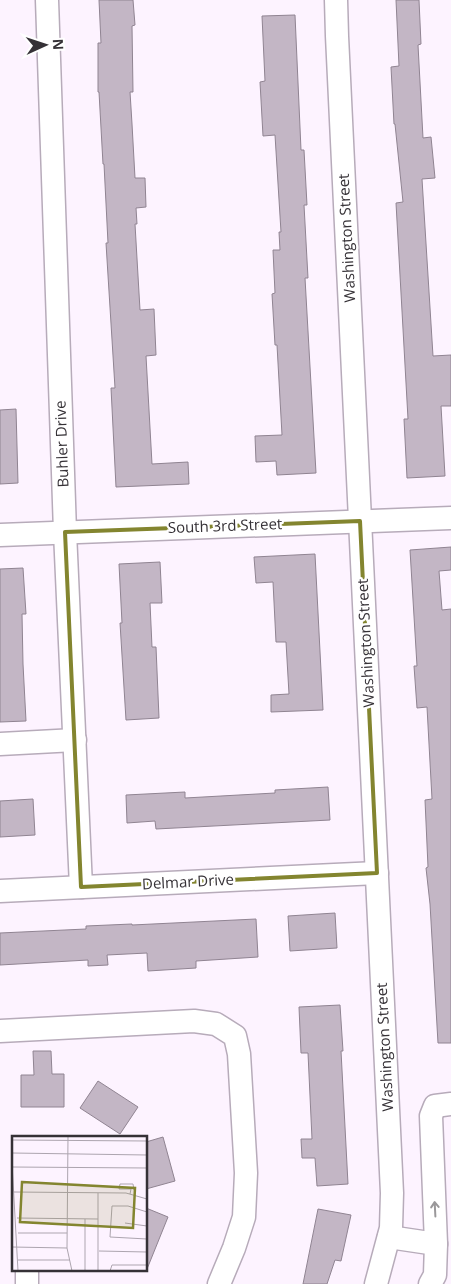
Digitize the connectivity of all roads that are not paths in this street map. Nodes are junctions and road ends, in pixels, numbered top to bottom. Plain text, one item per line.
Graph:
1 (47, 0) edge
2 (336, 0) edge
3 (451, 518) edge
4 (360, 521) junction
5 (65, 532) junction
6 (0, 535) edge
7 (75, 740) junction
8 (0, 744) edge
9 (377, 873) junction
10 (81, 887) junction
11 (0, 891) edge
12 (0, 1031) edge
13 (451, 1104) edge
14 (389, 1238) junction
15 (436, 1244) junction
16 (439, 1278) edge
17 (219, 1284) edge
18 (376, 1284) edge

1 - 5 street, Buhler Drive
2 - 4 street, Washington Street
3 - 4 street, South 3rd Street
4 - 5 street, South 3rd Street
4 - 9 street, Washington Street
5 - 6 street, South 3rd Street
5 - 7 street, Buhler Drive
7 - 8 street
7 - 10 street, Buhler Drive
9 - 10 street, Delmar Drive
9 - 14 street, Washington Street
10 - 11 street, Delmar Drive
12 - 17 street
15 -> 13 street
14 - 15 street
14 - 18 street, Washington Street
15 - 16 street

